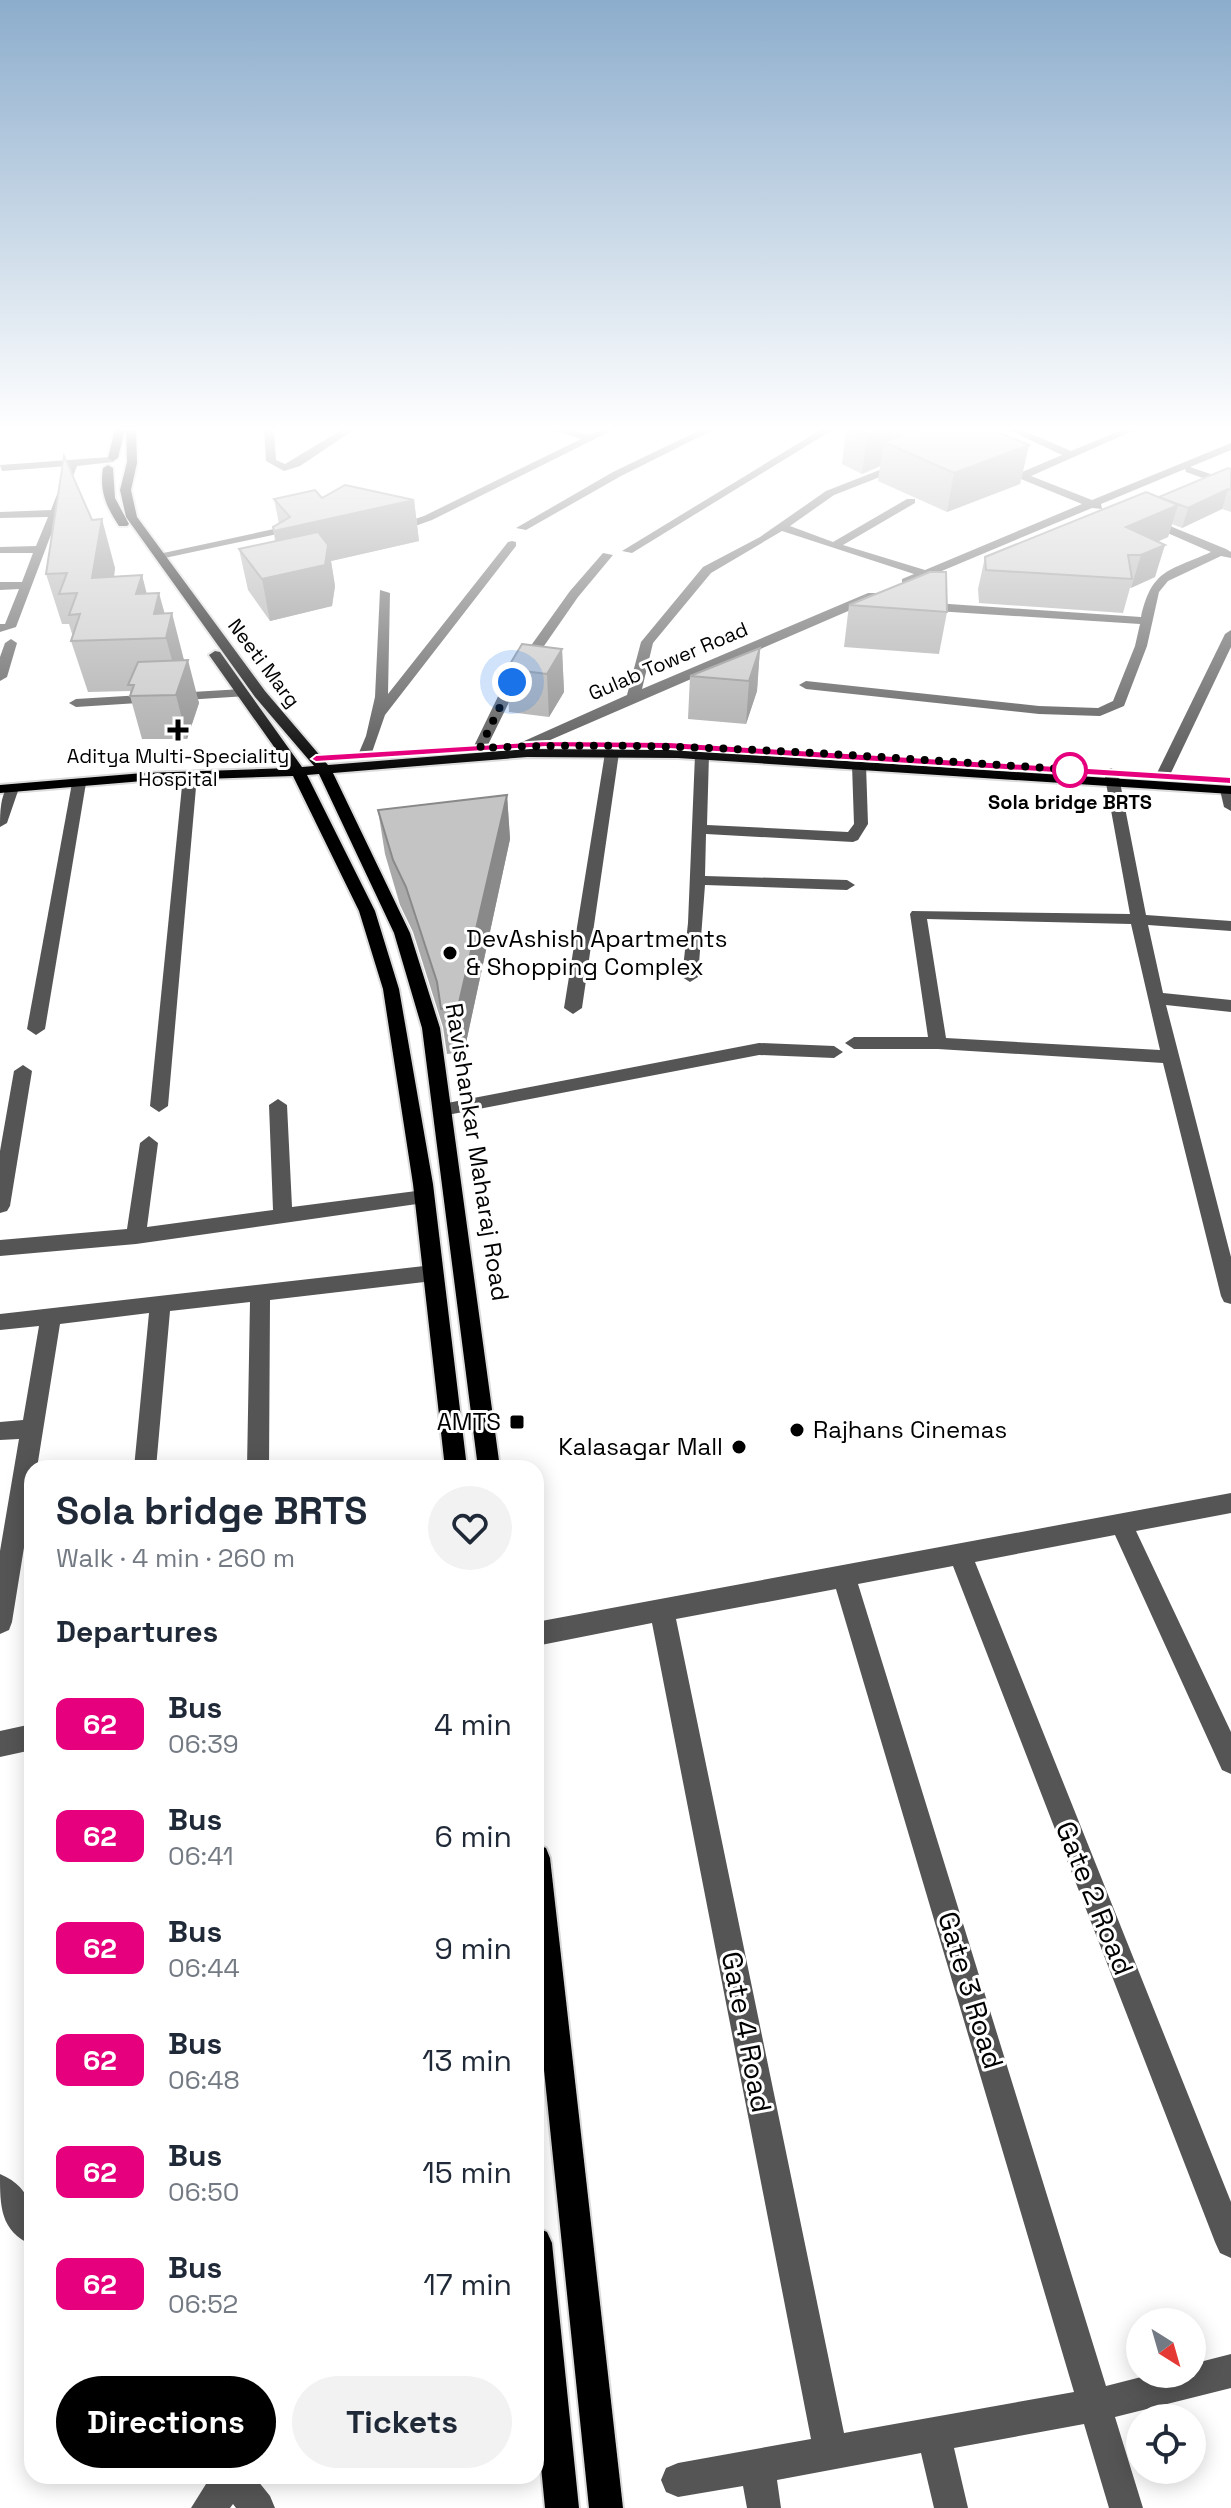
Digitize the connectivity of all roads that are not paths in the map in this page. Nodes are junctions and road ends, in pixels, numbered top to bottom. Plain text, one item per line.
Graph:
1 (42, 546) edge
2 (139, 546) edge
3 (153, 546) edge
4 (205, 546) edge
5 (510, 546) edge
6 (636, 546) edge
7 (748, 546) edge
8 (834, 546) edge
9 (995, 546) edge
10 (1006, 546) edge
11 (41, 549) junction
12 (0, 550) edge
13 (628, 551) dead end
14 (1226, 553) edge
15 (160, 555) junction
16 (607, 555) dead end
17 (926, 574) junction
18 (27, 585) junction
19 (0, 586) edge
20 (384, 593) dead end
21 (892, 597) junction
22 (1148, 621) junction
23 (0, 628) edge
24 (1231, 634) edge
25 (11, 643) dead end
26 (0, 677) edge
27 (806, 685) dead end
28 (242, 693) junction
29 (633, 697) junction
30 (76, 703) dead end
31 (381, 712) junction
32 (480, 748) junction
33 (527, 749) junction
34 (547, 749) junction
35 (612, 753) junction
36 (365, 755) junction
37 (702, 755) junction
38 (320, 764) junction
39 (293, 765) junction
40 (859, 765) junction
41 (1163, 775) junction
42 (190, 776) junction
43 (1112, 777) junction
44 (79, 783) junction
45 (4, 786) edge
46 (1230, 787) edge
47 (1231, 807) edge
48 (0, 823) edge
49 (699, 829) junction
50 (696, 880) junction
51 (847, 885) dead end
52 (1138, 919) junction
53 (1231, 926) edge
54 (690, 977) dead end
55 (1156, 998) junction
56 (1231, 1006) edge
57 (573, 1008) dead end
58 (36, 1029) dead end
59 (854, 1043) dead end
60 (938, 1043) junction
61 (834, 1052) dead end
62 (1171, 1057) junction
63 (23, 1071) dead end
64 (278, 1105) dead end
65 (159, 1106) dead end
66 (442, 1110) junction
67 (149, 1143) dead end
68 (424, 1197) junction
69 (0, 1206) edge
70 (283, 1216) junction
71 (136, 1236) junction
72 (0, 1248) edge
73 (433, 1273) junction
74 (260, 1292) junction
75 (1231, 1296) edge
76 (160, 1303) junction
77 (51, 1315) junction
78 (0, 1322) edge
79 (32, 1429) junction
80 (0, 1431) edge
81 (25, 1460) edge
82 (146, 1460) edge
83 (258, 1460) edge
84 (455, 1460) edge
85 (488, 1460) edge
86 (24, 1462) edge
87 (1231, 1503) edge
88 (1121, 1524) junction
89 (8, 1529) edge
90 (960, 1554) junction
91 (844, 1576) junction
92 (662, 1610) junction
93 (0, 1622) edge
94 (544, 1632) edge
95 (24, 1739) edge
96 (0, 1744) edge
97 (1231, 1761) edge
98 (544, 1932) edge
99 (0, 2190) edge
100 (24, 2219) edge
101 (1231, 2242) edge
102 (544, 2325) edge
103 (1231, 2371) edge
104 (1097, 2405) junction
105 (934, 2434) junction
106 (831, 2454) junction
107 (757, 2466) junction
108 (678, 2480) dead end
109 (227, 2484) edge
110 (239, 2484) edge
111 (208, 2508) edge
112 (258, 2508) edge
113 (562, 2508) edge
114 (606, 2508) edge
115 (764, 2508) edge
116 (951, 2508) edge
117 (1126, 2508) edge

1 - 11 street
2 - 28 main road
3 - 15 main road, Neeti Marg
4 - 15 street
5 - 31 street
6 - 13 street
7 - 29 street
8 - 17 street
9 - 17 street, Gulab Tower Road
10 - 21 street
11 - 12 street
11 - 18 street
14 - 22 street
15 - 38 main road, Neeti Marg
16 - 32 street
17 - 21 street, Gulab Tower Road
18 - 19 street
18 - 23 street
20 - 31 street
21 - 22 street
21 - 29 street, Gulab Tower Road
21 - 34 street
22 - 27 street
24 - 41 street
25 - 26 street
28 - 30 street
28 - 39 main road
29 - 33 street, Gulab Tower Road
31 - 36 street
32 - 33 main road
32 - 36 main road
33 - 34 main road
33 - 38 main road
34 - 35 main road
34 - 43 main road
35 - 37 main road
35 - 57 street
36 - 38 main road
37 - 40 main road
37 - 49 street
38 - 39 main road
38 - 66 main road, Ravishankar Maharaj Road
39 - 42 main road
39 - 45 main road
39 - 68 main road
40 - 43 main road
40 - 49 street
41 - 43 main road
41 - 46 main road
42 - 44 main road
42 - 65 street
43 - 46 main road
43 - 52 street
44 - 45 main road
44 - 58 street
45 - 48 street
46 - 47 street
49 - 50 street
50 - 51 street
50 - 54 street
52 - 53 street
52 - 55 street
52 - 60 street
55 - 56 street
55 - 62 street
59 - 60 street
60 - 62 street
61 - 66 street
62 - 75 street
63 - 69 street
64 - 70 street
66 - 85 main road, Ravishankar Maharaj Road
67 - 71 street
68 - 70 street
68 - 73 main road
70 - 71 street
71 - 72 street
73 - 74 street
73 - 84 main road
74 - 76 street
74 - 83 street
76 - 77 street
76 - 82 street
77 - 78 street
77 - 79 street
79 - 80 street
79 - 81 street
86 - 89 street
87 - 88 street
88 - 90 street
88 - 97 street
89 - 93 street
90 - 91 street
90 - 101 street, Gate 2 Road
91 - 92 street
91 - 104 street, Gate 3 Road
92 - 94 street
92 - 106 street, Gate 4 Road
95 - 96 street
98 - 114 main road
99 - 100 street
102 - 113 main road
103 - 104 street
104 - 105 street
104 - 117 street, Gate 3 Road
105 - 106 street
105 - 116 street
106 - 107 street
107 - 108 street
107 - 115 street
109 - 111 street
110 - 112 street

